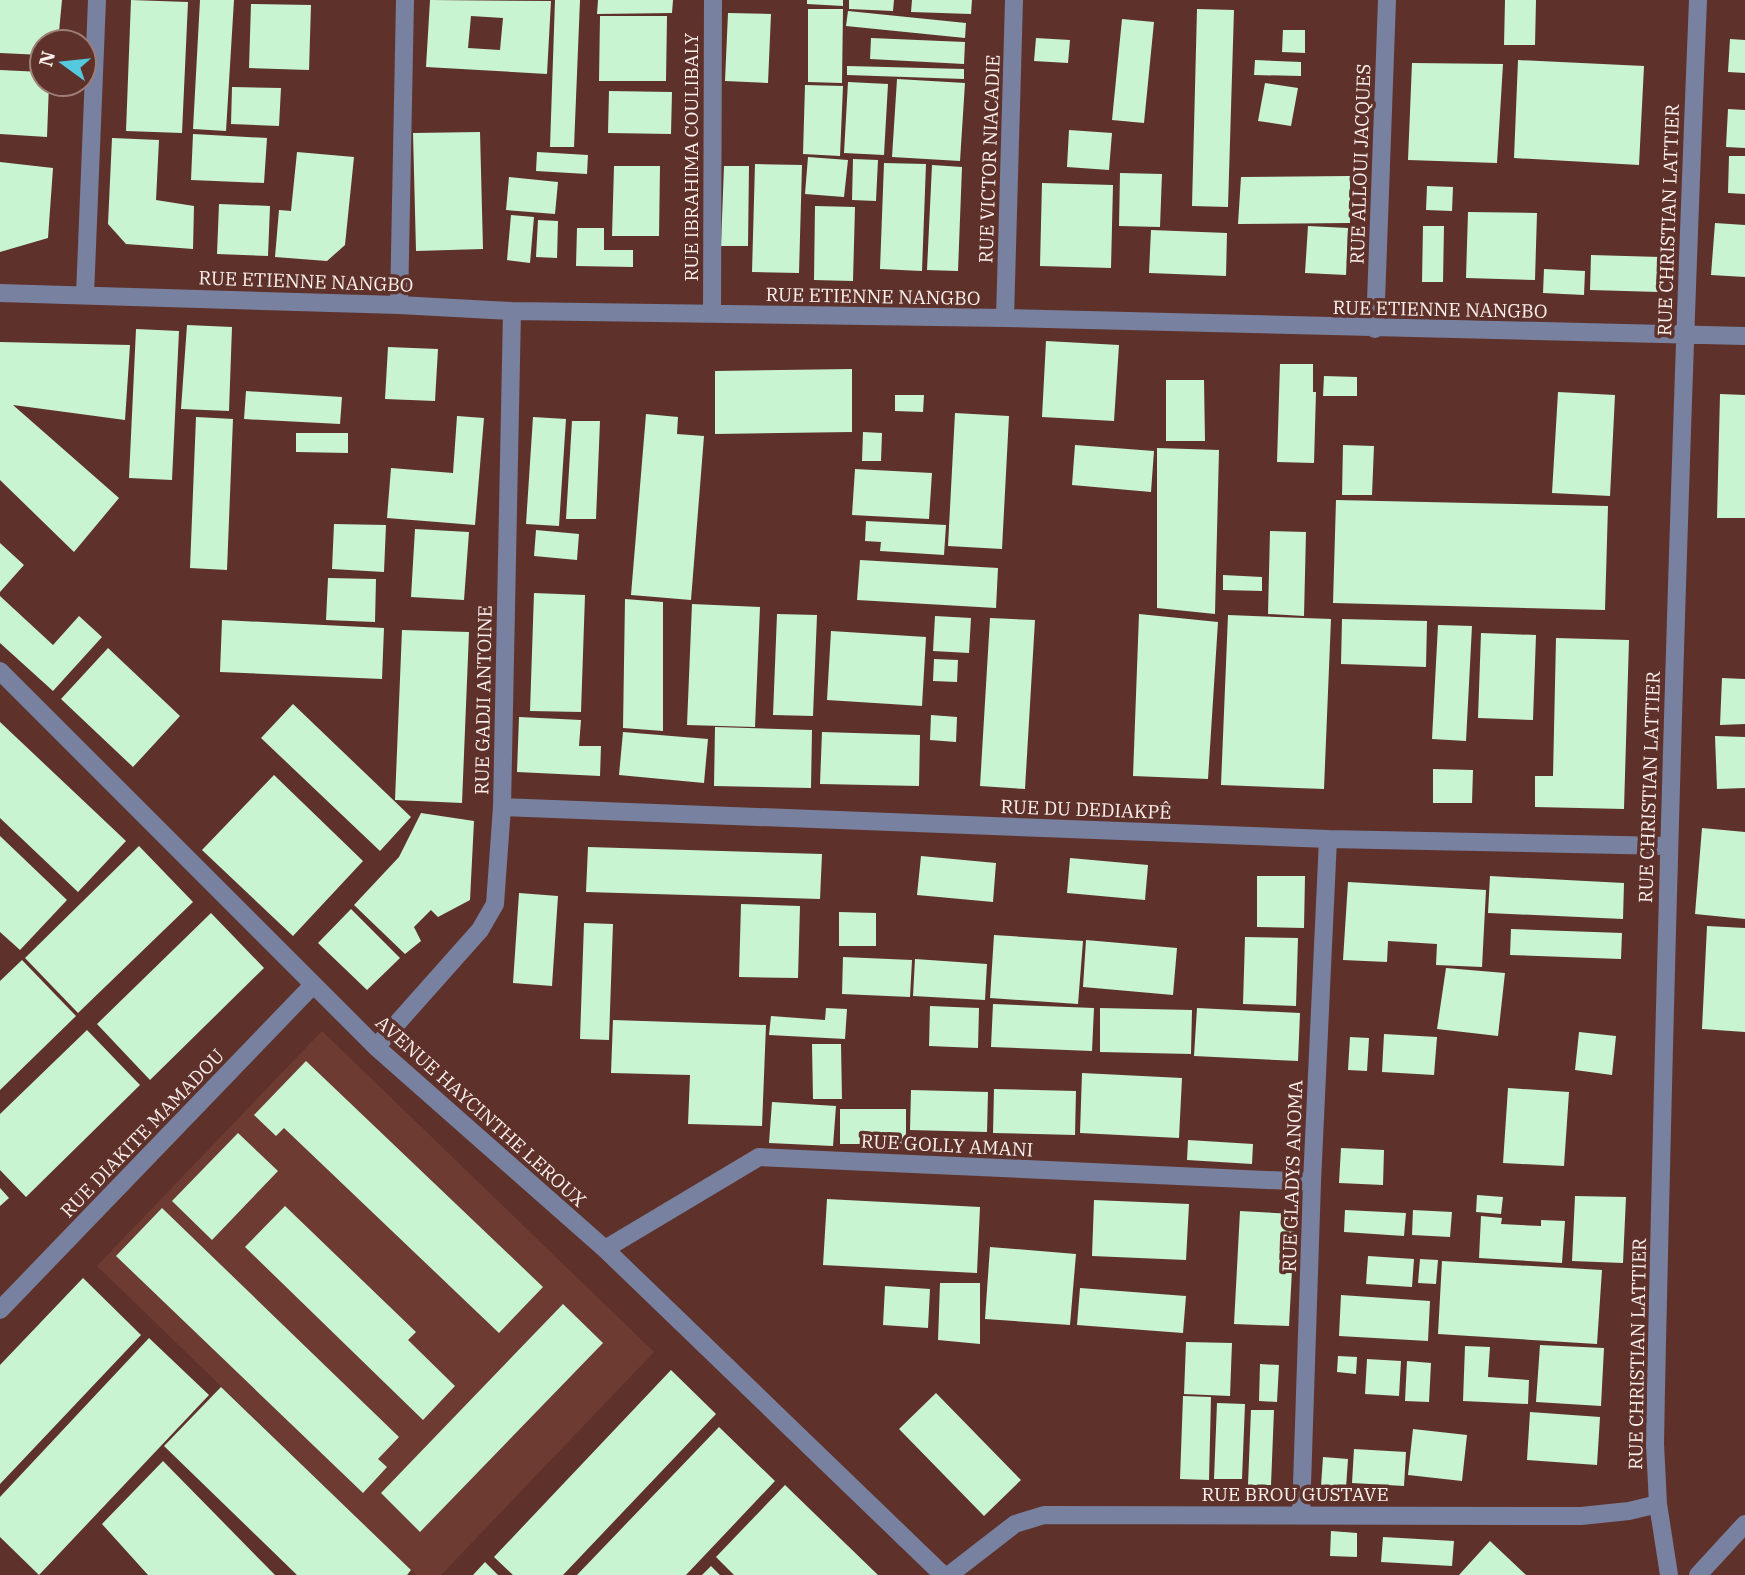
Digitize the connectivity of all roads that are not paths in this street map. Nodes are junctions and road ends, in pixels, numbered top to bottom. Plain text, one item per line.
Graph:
1 (97, 0) edge
2 (405, 0) edge
3 (713, 0) edge
4 (1014, 0) edge
5 (1387, 0) edge
6 (1698, 0) edge
7 (0, 293) edge
8 (85, 295) junction
9 (399, 305) junction
10 (512, 311) junction
11 (712, 314) junction
12 (1005, 318) junction
13 (1375, 329) junction
14 (1684, 335) junction
15 (1745, 337) edge
16 (0, 671) edge
17 (502, 807) junction
18 (1328, 839) junction
19 (1667, 846) junction
20 (313, 985) junction
21 (376, 1047) junction
22 (1312, 1182) junction
23 (605, 1249) junction
24 (0, 1310) edge
25 (1658, 1504) junction
26 (1301, 1515) junction
27 (1745, 1524) edge
28 (943, 1575) edge
29 (949, 1575) edge
30 (1669, 1575) edge
31 (1698, 1575) edge

1 - 8 street
2 - 9 street
3 - 11 street, RUE IBRAHIMA COULIBALY
4 - 12 street, RUE VICTOR NIACADIE
5 - 13 street, RUE ALLOUI JACQUES
6 - 14 street, RUE CHRISTIAN LATTIER
7 - 8 street, RUE ETIENNE NANGBO
8 - 9 street, RUE ETIENNE NANGBO
9 - 10 street, RUE ETIENNE NANGBO
10 - 11 street, RUE ETIENNE NANGBO
10 - 17 street, RUE GADJI ANTOINE
11 - 12 street, RUE ETIENNE NANGBO
12 - 13 street, RUE ETIENNE NANGBO
13 - 14 street, RUE ETIENNE NANGBO
14 - 15 street, RUE ETIENNE NANGBO
14 - 19 street, RUE CHRISTIAN LATTIER
16 - 20 street, AVENUE HAYCINTHE LEROUX
17 - 18 street, RUE DU DEDIAKPÊ
17 - 21 street, RUE GADJI ANTOINE
18 - 19 street, RUE DU DEDIAKPÊ
18 - 22 street, RUE GLADYS ANOMA
19 - 25 street, RUE CHRISTIAN LATTIER
20 - 21 street, AVENUE HAYCINTHE LEROUX
20 - 24 street, RUE DIAKITE MAMADOU
21 - 23 street, AVENUE HAYCINTHE LEROUX
22 - 23 street, RUE GOLLY AMANI
22 - 26 street, RUE GLADYS ANOMA
23 - 28 street, AVENUE HAYCINTHE LEROUX
25 - 26 street, RUE BROU GUSTAVE
25 - 30 street, RUE CHRISTIAN LATTIER
26 - 29 street, RUE BROU GUSTAVE
27 - 31 street

